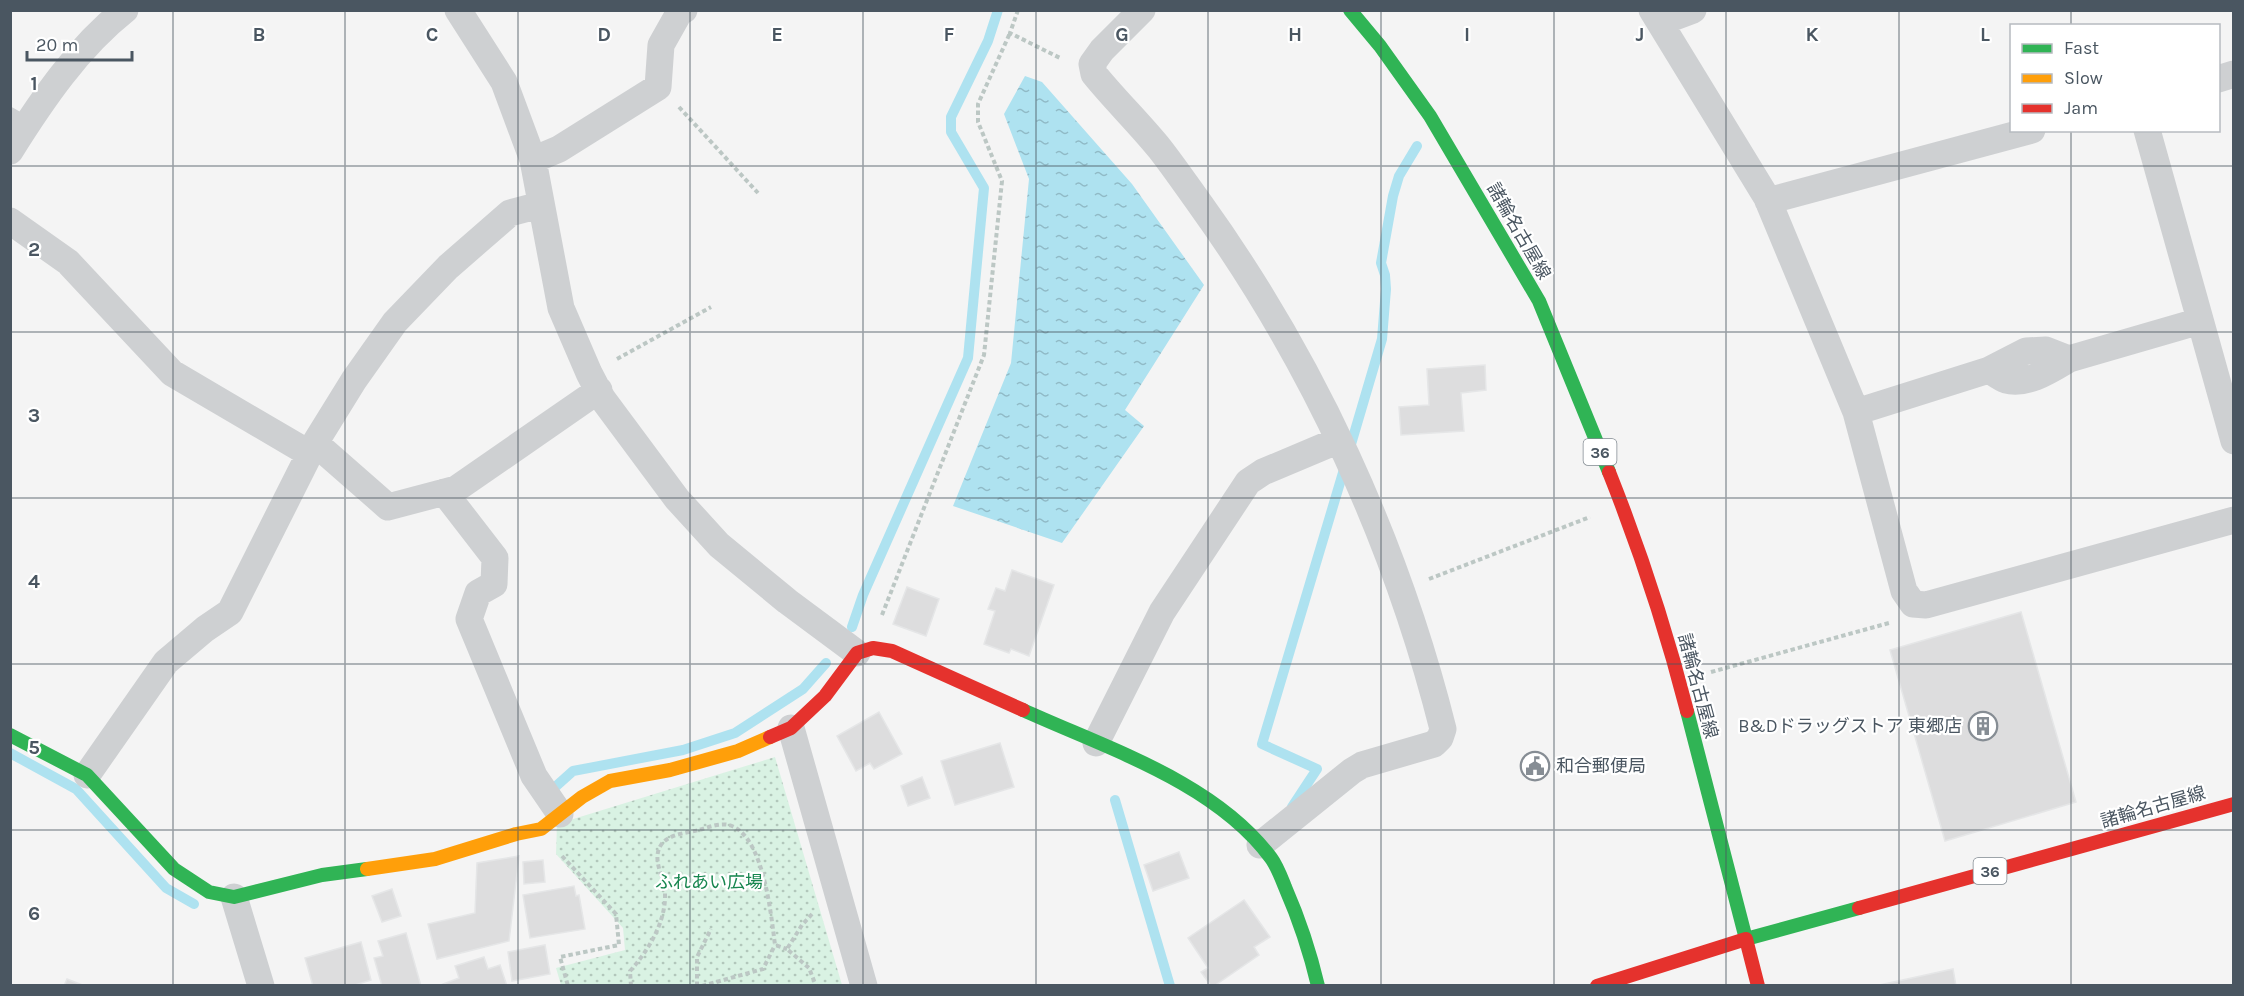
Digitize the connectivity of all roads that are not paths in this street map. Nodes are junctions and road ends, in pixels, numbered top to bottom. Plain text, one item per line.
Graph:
1 (125, 10) edge
2 (458, 10) edge
3 (684, 10) edge
4 (1142, 10) edge
5 (1350, 10) edge
6 (1693, 10) edge
7 (1656, 16) edge
8 (19, 119) edge
9 (2025, 132) edge
10 (2148, 132) edge
11 (10, 151) edge
12 (533, 160) junction
13 (1768, 201) junction
14 (540, 205) junction
15 (10, 221) edge
16 (2200, 321) junction
17 (594, 382) junction
18 (1856, 412) junction
19 (1339, 440) junction
20 (2234, 441) edge
21 (312, 449) junction
22 (444, 492) junction
23 (2234, 520) edge
24 (865, 650) junction
25 (791, 728) junction
26 (10, 735) edge
27 (1096, 743) junction
28 (87, 775) junction
29 (2234, 804) edge
30 (550, 822) junction
31 (1260, 845) junction
32 (234, 897) junction
33 (1746, 939) junction
34 (261, 986) edge
35 (864, 986) edge
36 (1318, 986) edge
37 (1597, 986) edge
38 (1758, 986) edge

1 - 8 street
2 - 12 street
3 - 12 street
4 - 19 street
5 - 33 street, 諸輪名古屋線 / 36
6 - 7 street
7 - 13 street
8 - 11 street
9 - 13 street
10 - 16 street
12 - 14 street
13 - 18 street
14 - 17 street
14 - 21 street
15 - 21 street
16 - 18 street
16 - 20 street
17 - 22 street
17 - 24 street
18 - 23 street
19 - 27 street
19 - 31 street
21 - 22 street
21 - 28 street
22 - 30 street
24 - 25 street
24 - 27 street
25 - 30 street
25 - 35 street
26 - 28 street
27 - 31 street
28 - 32 street
29 - 33 street, 諸輪名古屋線 / 36
30 - 32 street
31 - 36 street
32 - 34 street
33 - 37 street
33 - 38 street

